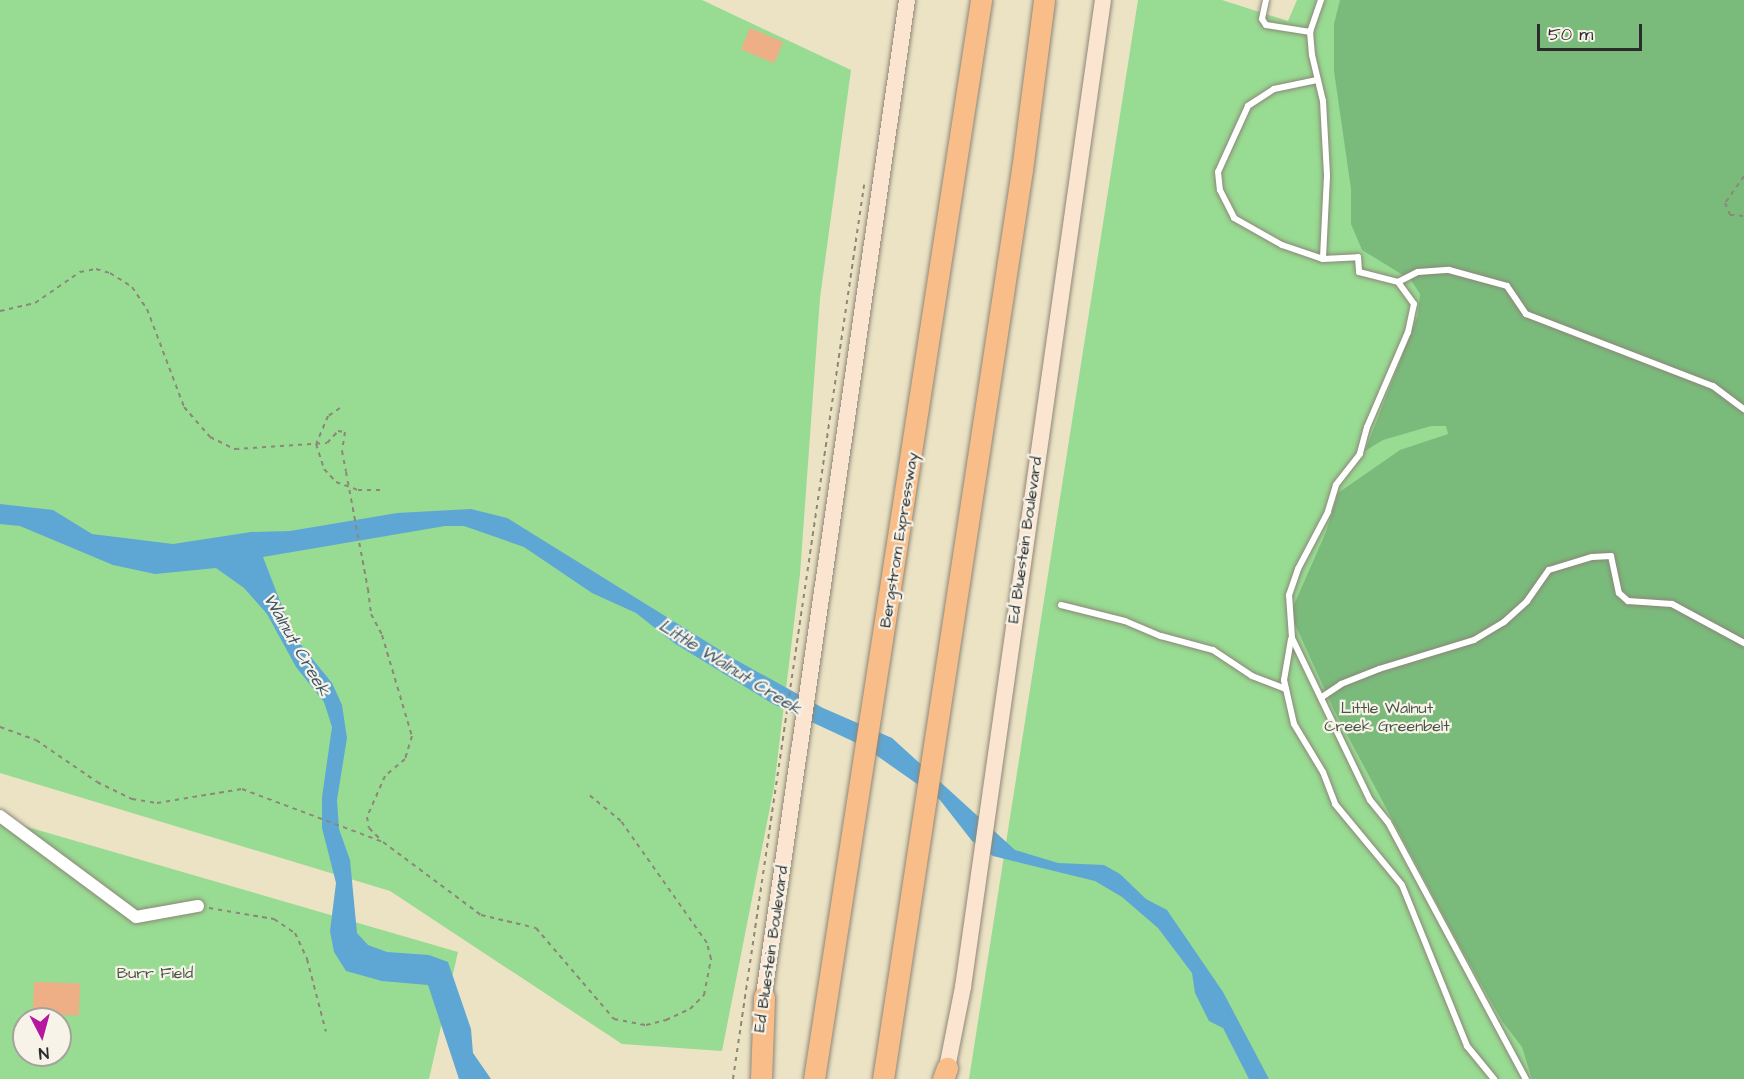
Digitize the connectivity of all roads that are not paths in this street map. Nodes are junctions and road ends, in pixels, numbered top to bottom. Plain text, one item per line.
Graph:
1 (907, 0) edge
2 (981, 0) edge
3 (1044, 0) edge
4 (1103, 0) edge
5 (1266, 0) edge
6 (1321, 0) edge
7 (1311, 32) junction
8 (1317, 80) junction
9 (1323, 259) junction
10 (1398, 282) junction
11 (1744, 409) edge
12 (1061, 605) dead end
13 (1292, 638) junction
14 (1744, 643) edge
15 (1286, 689) junction
16 (1322, 697) junction
17 (0, 816) edge
18 (198, 906) road end
19 (764, 996) junction
20 (945, 1075) edge
21 (752, 1079) edge
22 (761, 1079) edge
23 (814, 1079) edge
24 (883, 1079) edge
25 (1494, 1079) edge
26 (1526, 1079) edge

1 - 19 main road, Ed Bluestein Boulevard
2 - 23 highway, Bergstrom Expressway
3 - 24 highway
4 - 20 main road, Ed Bluestein Boulevard
5 - 7 lane
6 - 7 lane
7 - 8 lane
8 - 9 lane
8 - 9 lane
9 - 10 lane
10 - 11 lane
10 - 13 lane
12 - 15 lane
13 - 15 lane
13 - 16 lane
14 - 16 lane
15 - 25 lane
16 - 26 lane
17 - 18 street
19 - 21 main road, Ed Bluestein Boulevard
19 - 22 highway

